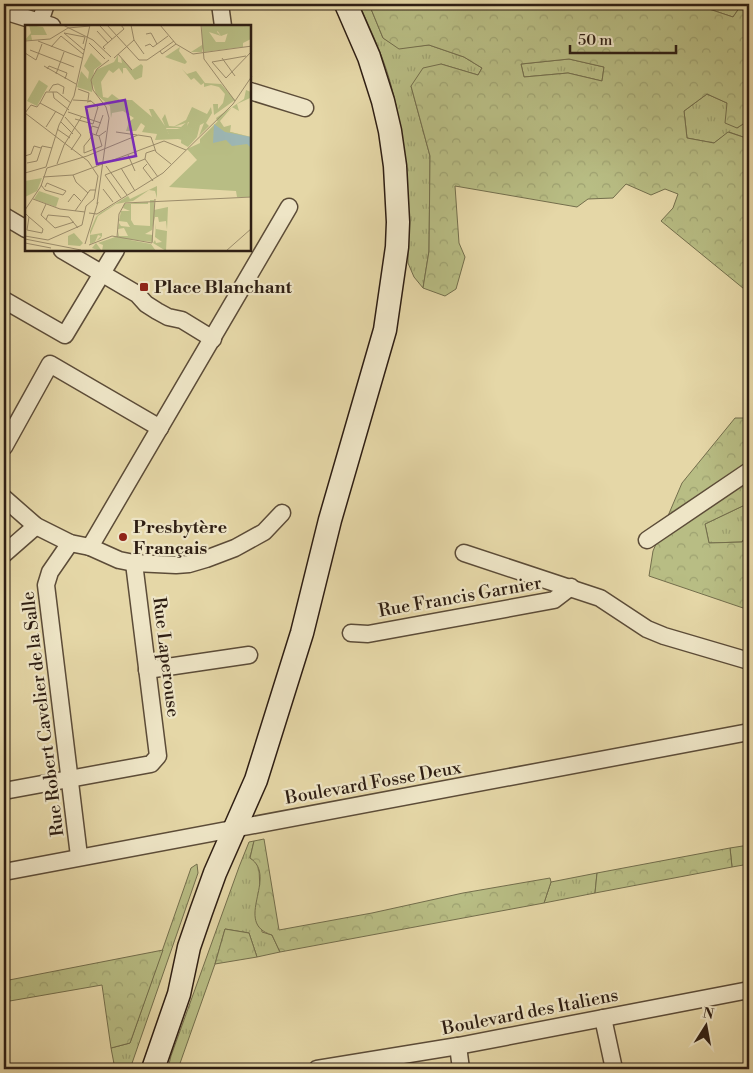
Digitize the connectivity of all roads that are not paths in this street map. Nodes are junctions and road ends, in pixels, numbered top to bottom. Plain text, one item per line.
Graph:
1 (46, 4) edge
2 (220, 4) edge
3 (346, 4) edge
4 (4, 11) edge
5 (46, 24) edge
6 (222, 25) edge
7 (251, 91) edge
8 (305, 108) dead end
9 (289, 207) dead end
10 (4, 216) edge
11 (25, 228) edge
12 (64, 251) edge
13 (115, 251) edge
14 (102, 273) junction
15 (4, 300) edge
16 (213, 338) junction
17 (160, 428) junction
18 (4, 447) edge
19 (749, 471) edge
20 (4, 498) edge
21 (282, 513) dead end
22 (36, 526) junction
23 (647, 540) dead end
24 (70, 543) junction
25 (90, 547) junction
26 (464, 553) dead end
27 (4, 554) edge
28 (134, 563) junction
29 (571, 587) junction
30 (351, 633) dead end
31 (249, 655) dead end
32 (749, 660) edge
33 (147, 670) junction
34 (749, 732) edge
35 (70, 780) junction
36 (4, 791) edge
37 (233, 829) junction
38 (79, 856) junction
39 (4, 872) edge
40 (749, 990) edge
41 (603, 1018) junction
42 (458, 1046) junction
43 (153, 1069) edge
44 (322, 1069) edge
45 (461, 1069) edge
46 (614, 1069) edge

1 - 5 street
2 - 6 street
3 - 37 main road
4 - 5 street
7 - 8 street
9 - 16 street
10 - 11 street
12 - 14 street
13 - 14 street
14 - 15 street
14 - 16 street
16 - 17 street
17 - 18 street
17 - 25 street
19 - 23 street
20 - 22 street
21 - 28 street
22 - 24 street
22 - 27 street
24 - 25 street
24 - 35 street, Rue Robert Cavelier de la Salle
25 - 28 street
26 - 29 street
28 - 33 street, Rue Laperouse
29 - 30 street, Rue Francis Garnier
29 - 32 street
31 - 33 street
33 - 35 street, Rue Laperouse
34 - 37 street, Boulevard Fosse Deux
35 - 36 street
35 - 38 street, Rue Robert Cavelier de la Salle
37 - 38 street, Boulevard Fosse Deux
37 - 43 main road
38 - 39 street, Boulevard Fosse Deux
40 - 41 street, Boulevard des Italiens
41 - 42 street, Boulevard des Italiens
41 - 46 street
42 - 44 street, Boulevard des Italiens
42 - 45 street

